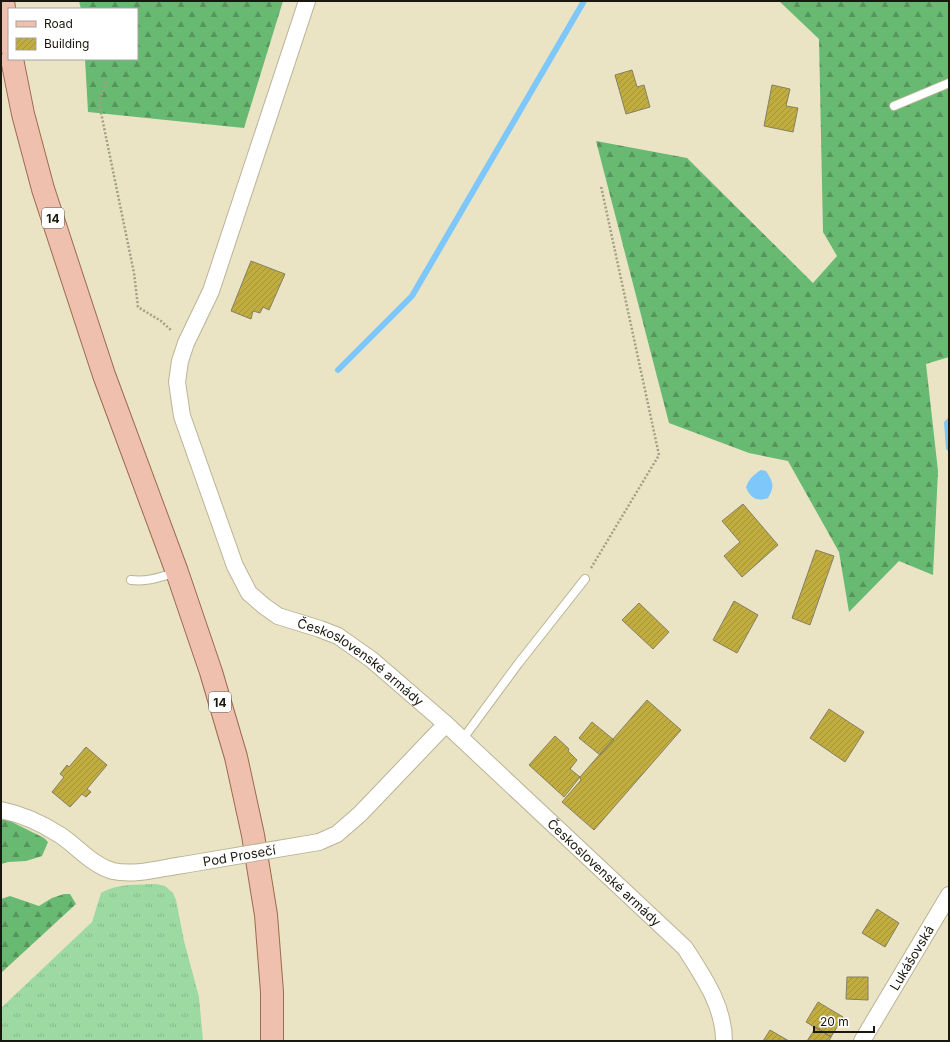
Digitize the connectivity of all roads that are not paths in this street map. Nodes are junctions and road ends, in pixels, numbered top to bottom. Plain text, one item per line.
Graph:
1 (3, 1) edge
2 (307, 1) edge
3 (8, 37) edge
4 (12, 60) edge
5 (949, 84) edge
6 (894, 106) dead end
7 (177, 572) junction
8 (585, 579) road end
9 (131, 580) dead end
10 (446, 724) junction
11 (462, 740) junction
12 (1, 810) edge
13 (949, 895) edge
14 (272, 1041) edge
15 (724, 1041) edge
16 (862, 1041) edge

1 - 3 main road
2 - 10 street, Československé armády
4 - 7 main road, 14
5 - 6 lane
7 - 9 lane
7 - 14 main road, 14
8 - 11 lane
10 - 11 street, Československé armády
10 - 12 street, Pod Prosečí, bridge
11 - 15 street, Československé armády
13 - 16 street, Lukášovská

